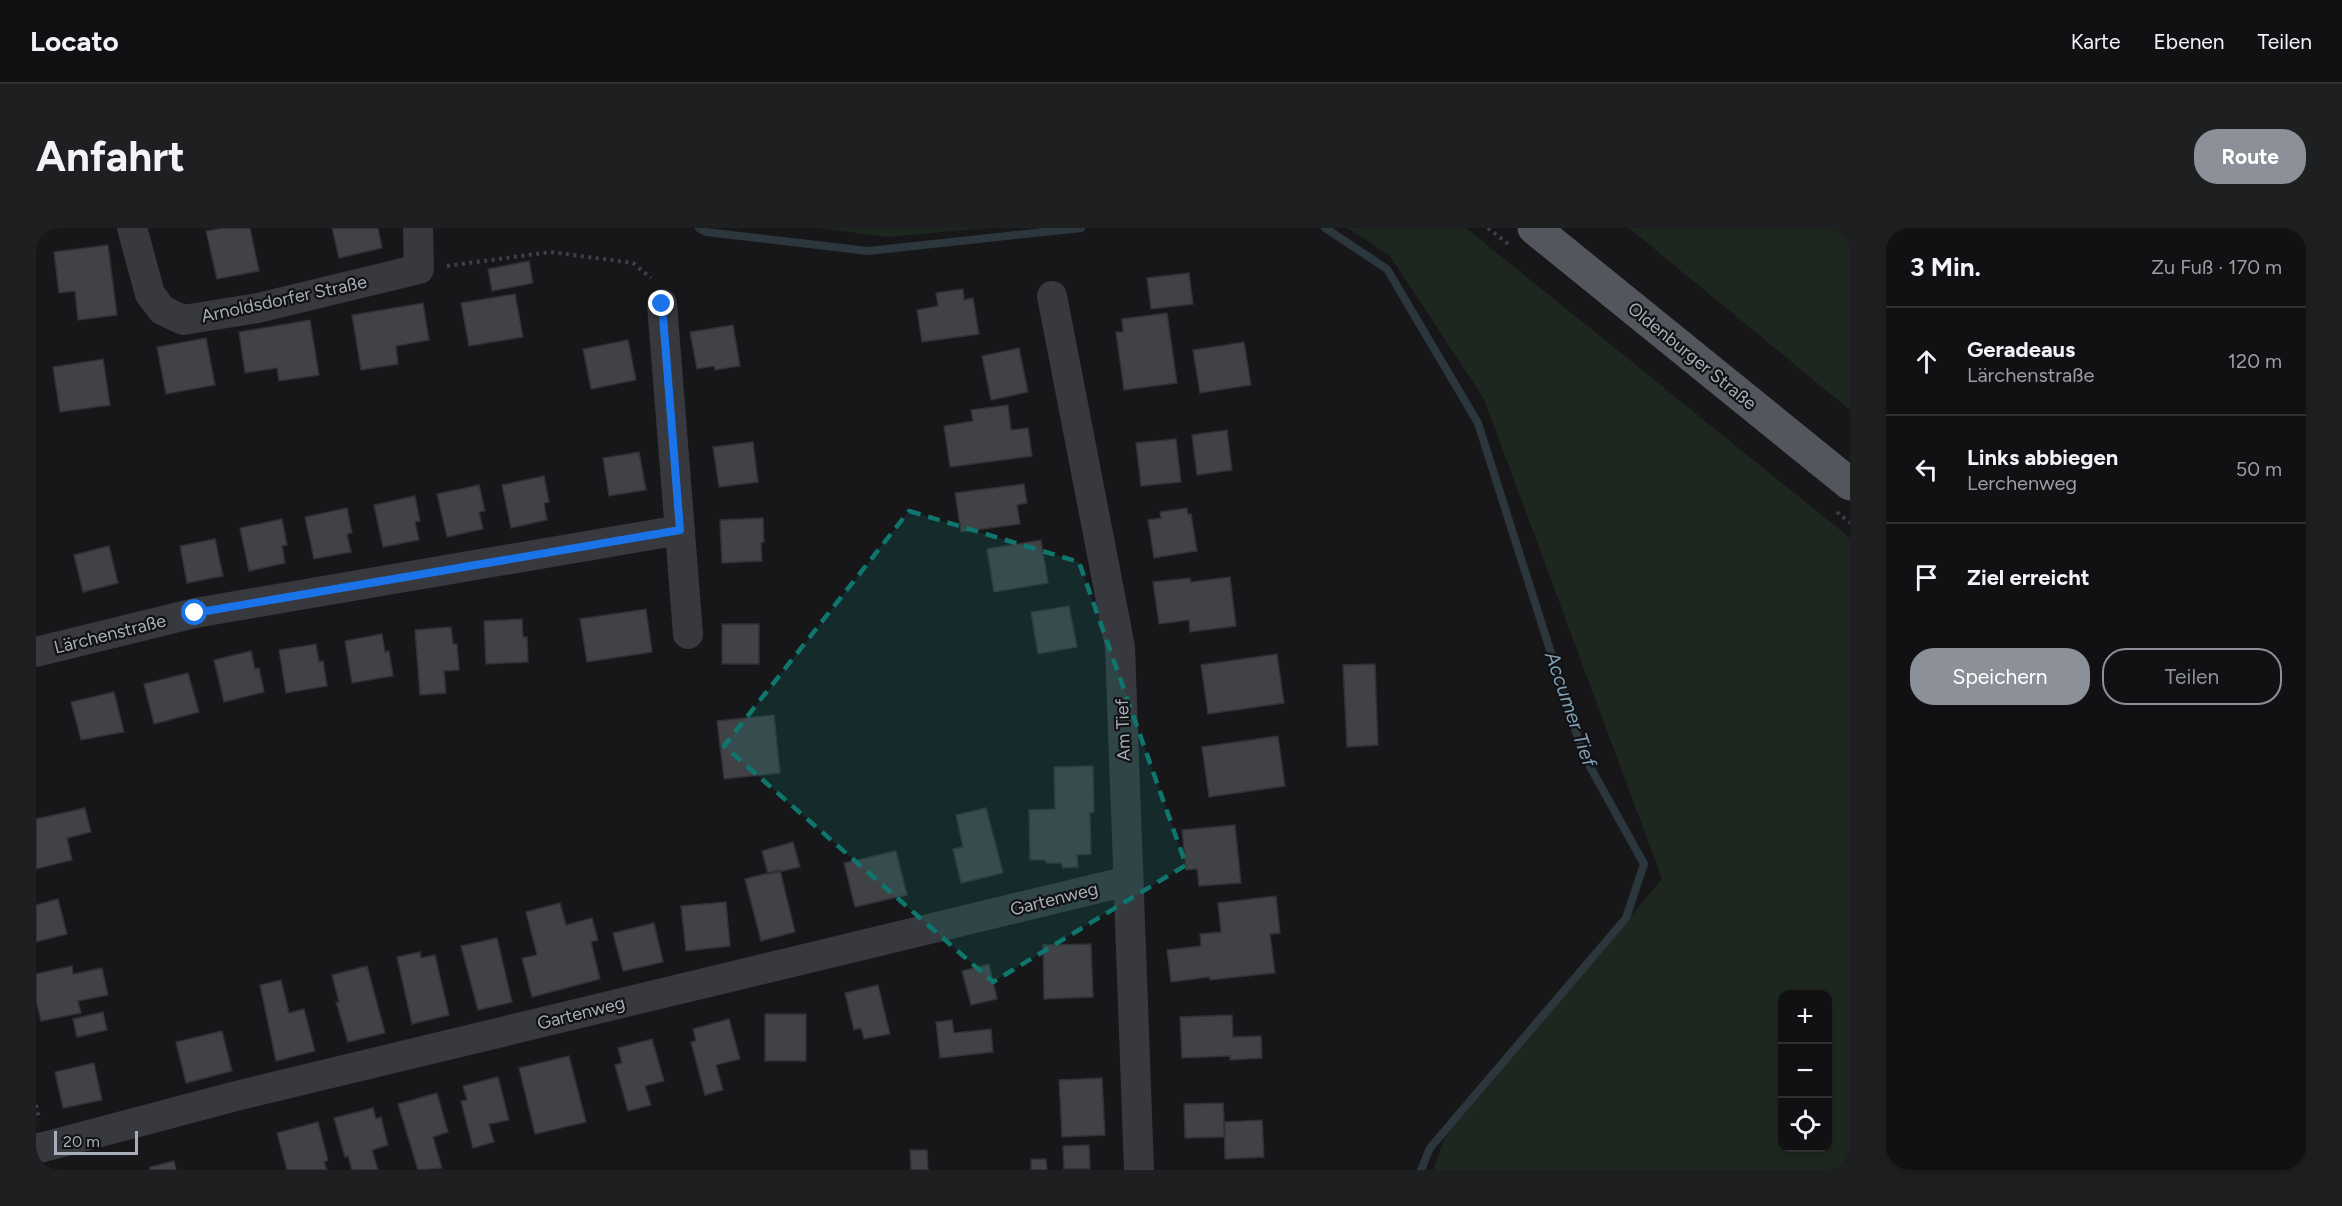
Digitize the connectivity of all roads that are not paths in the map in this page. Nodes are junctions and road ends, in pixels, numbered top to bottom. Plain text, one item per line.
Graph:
1 (132, 228) edge
2 (418, 228) edge
3 (1534, 228) edge
4 (1052, 296) dead end
5 (662, 304) road end
6 (1850, 484) edge
7 (680, 530) junction
8 (688, 634) dead end
9 (36, 652) edge
10 (1128, 881) junction
11 (36, 1149) edge
12 (1139, 1170) edge

1 - 2 street, Arnoldsdorfer Straße
3 - 6 main road, Oldenburger Straße
4 - 10 street, Am Tief
5 - 7 street
7 - 8 street
7 - 9 street, Lärchenstraße
10 - 11 street, Gartenweg
10 - 12 street, Am Tief

